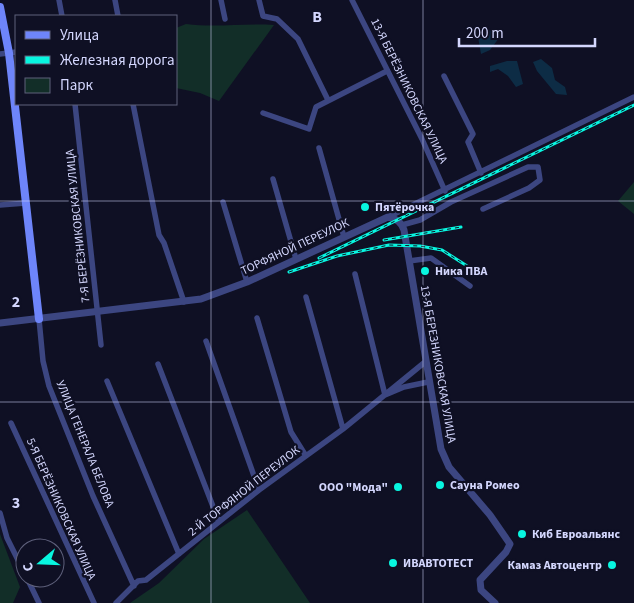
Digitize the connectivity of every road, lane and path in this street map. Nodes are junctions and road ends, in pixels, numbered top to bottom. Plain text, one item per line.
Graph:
1 (59, 0) edge
2 (115, 0) edge
3 (221, 0) edge
4 (260, 0) edge
5 (352, 0) edge
6 (0, 7) edge
7 (62, 15) edge
8 (118, 15) edge
9 (225, 19) dead end
10 (12, 52) edge
11 (0, 54) edge
12 (387, 71) junction
13 (444, 76) dead end
14 (15, 84) edge
15 (634, 97) edge
16 (328, 100) junction
17 (17, 105) edge
18 (74, 105) edge
19 (133, 105) edge
20 (264, 113) dead end
21 (318, 148) dead end
22 (481, 173) junction
23 (273, 179) dead end
24 (444, 191) junction
25 (223, 202) dead end
26 (26, 203) junction
27 (0, 205) edge
28 (483, 209) dead end
29 (388, 217) junction
30 (402, 225) junction
31 (344, 237) junction
32 (296, 259) junction
33 (409, 262) junction
34 (355, 274) dead end
35 (246, 282) junction
36 (470, 286) dead end
37 (306, 297) dead end
38 (184, 302) junction
39 (97, 312) junction
40 (39, 318) junction
41 (257, 318) dead end
42 (0, 323) edge
43 (206, 341) dead end
44 (101, 345) dead end
45 (425, 362) junction
46 (158, 364) dead end
47 (107, 381) dead end
48 (428, 382) junction
49 (385, 395) junction
50 (11, 423) dead end
51 (343, 429) junction
52 (306, 456) junction
53 (259, 490) junction
54 (0, 513) edge
55 (219, 522) junction
56 (15, 554) edge
57 (179, 554) junction
58 (134, 586) junction
59 (32, 588) edge
60 (39, 603) edge
61 (94, 603) edge
62 (116, 603) edge
63 (495, 603) edge

1 - 7 street
2 - 8 street
3 - 9 street
4 - 16 street
5 - 12 street, 13-Я БЕРЁЗНИКОВСКАЯ УЛИЦА
6 - 10 main road, УЛИЦА ГЕНЕРАЛА БЕЛОВА
10 - 11 street
10 - 14 main road, УЛИЦА ГЕНЕРАЛА БЕЛОВА
12 - 16 street
12 - 24 street, 13-Я БЕРЁЗНИКОВСКАЯ УЛИЦА
13 - 22 street
15 - 22 street, ТОРФЯНОЙ ПЕРЕУЛОК
16 - 20 street
17 - 26 main road, УЛИЦА ГЕНЕРАЛА БЕЛОВА
18 - 39 street, 7-Я БЕРЁЗНИКОВСКАЯ УЛИЦА
19 - 38 street
21 - 31 street
22 - 24 street, ТОРФЯНОЙ ПЕРЕУЛОК
23 - 32 street
24 - 29 street, ТОРФЯНОЙ ПЕРЕУЛОК
25 - 35 street
26 - 27 street
26 - 40 main road, УЛИЦА ГЕНЕРАЛА БЕЛОВА
28 - 30 street
29 - 30 street
29 - 31 street, ТОРФЯНОЙ ПЕРЕУЛОК
30 - 33 street, 13-Я БЕРЕЗНИКОВСКАЯ УЛИЦА
31 - 32 street, ТОРФЯНОЙ ПЕРЕУЛОК
32 - 35 street, ТОРФЯНОЙ ПЕРЕУЛОК
33 - 36 street
33 - 45 street, 13-Я БЕРЕЗНИКОВСКАЯ УЛИЦА
34 - 49 street
35 - 38 street, ТОРФЯНОЙ ПЕРЕУЛОК
37 - 51 street
38 - 39 street, ТОРФЯНОЙ ПЕРЕУЛОК
39 - 40 street, ТОРФЯНОЙ ПЕРЕУЛОК
39 - 44 street, 7-Я БЕРЁЗНИКОВСКАЯ УЛИЦА
40 - 42 street, ТОРФЯНОЙ ПЕРЕУЛОК
40 - 58 street, УЛИЦА ГЕНЕРАЛА БЕЛОВА
41 - 52 street
43 - 53 street
45 - 48 street, 13-Я БЕРЕЗНИКОВСКАЯ УЛИЦА
45 - 49 street, 2-Й ТОРФЯНОЙ ПЕРЕУЛОК
46 - 55 street
47 - 57 street
48 - 49 street, 2-Й ТОРФЯНОЙ ПЕРЕУЛОК
48 - 63 street, 13-Я БЕРЕЗНИКОВСКАЯ УЛИЦА
49 - 51 street, 2-Й ТОРФЯНОЙ ПЕРЕУЛОК
50 - 61 street, 5-Я БЕРЁЗНИКОВСКАЯ УЛИЦА
51 - 52 street, 2-Й ТОРФЯНОЙ ПЕРЕУЛОК
52 - 53 street, 2-Й ТОРФЯНОЙ ПЕРЕУЛОК
53 - 55 street, 2-Й ТОРФЯНОЙ ПЕРЕУЛОК
54 - 56 street
55 - 57 street, 2-Й ТОРФЯНОЙ ПЕРЕУЛОК
57 - 58 street, 2-Й ТОРФЯНОЙ ПЕРЕУЛОК
58 - 62 street, 2-Й ТОРФЯНОЙ ПЕРЕУЛОК
59 - 60 street

